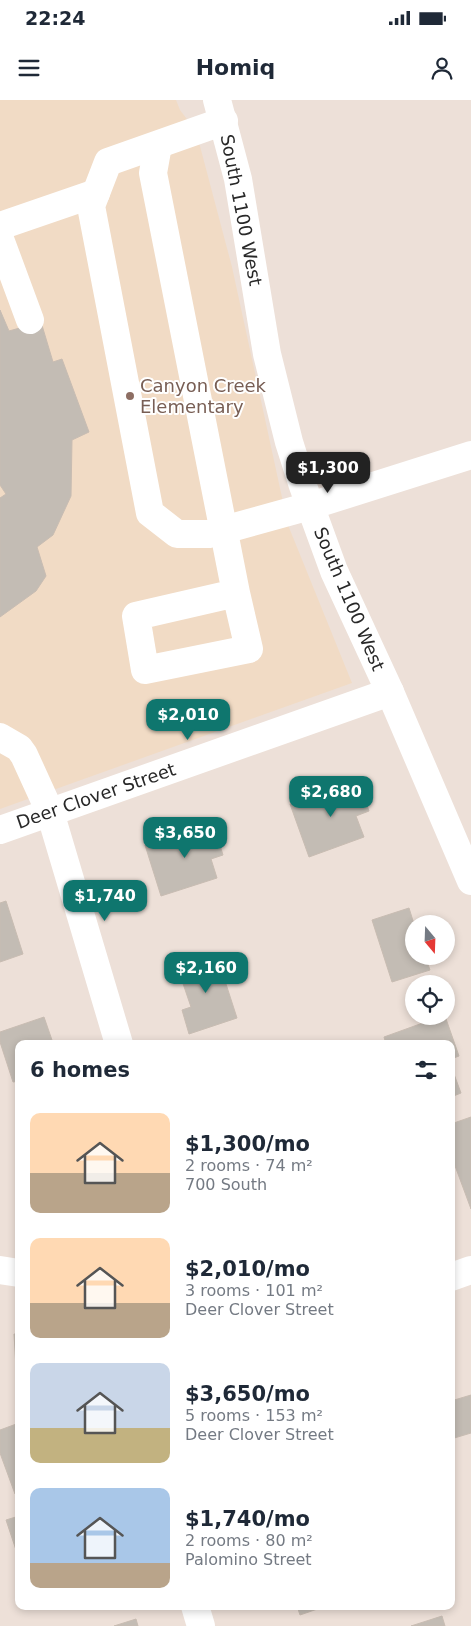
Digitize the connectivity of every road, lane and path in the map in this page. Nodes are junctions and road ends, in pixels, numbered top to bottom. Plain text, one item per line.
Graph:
1 (221, 111) edge
2 (158, 145) junction
3 (96, 193) junction
4 (0, 226) edge
5 (0, 238) edge
6 (30, 320) dead end
7 (471, 455) edge
8 (310, 506) junction
9 (224, 530) junction
10 (236, 593) dead end
11 (390, 692) junction
12 (0, 737) edge
13 (50, 812) junction
14 (0, 830) edge
15 (471, 881) edge
16 (118, 1040) edge
17 (0, 1270) edge
18 (471, 1270) edge
19 (15, 1272) edge
20 (455, 1276) edge
21 (195, 1610) edge
22 (201, 1626) edge

1 - 2 street
1 - 8 street, South 1100 West
2 - 3 street
2 - 9 street
3 - 4 street
3 - 9 street
5 - 6 street
7 - 8 street
8 - 9 street
8 - 11 street, South 1100 West
9 - 10 street
11 - 13 street, Deer Clover Street
11 - 15 street, South 1100 West
12 - 13 street
13 - 14 street, Deer Clover Street
13 - 16 street
17 - 19 street
18 - 20 street
21 - 22 street

